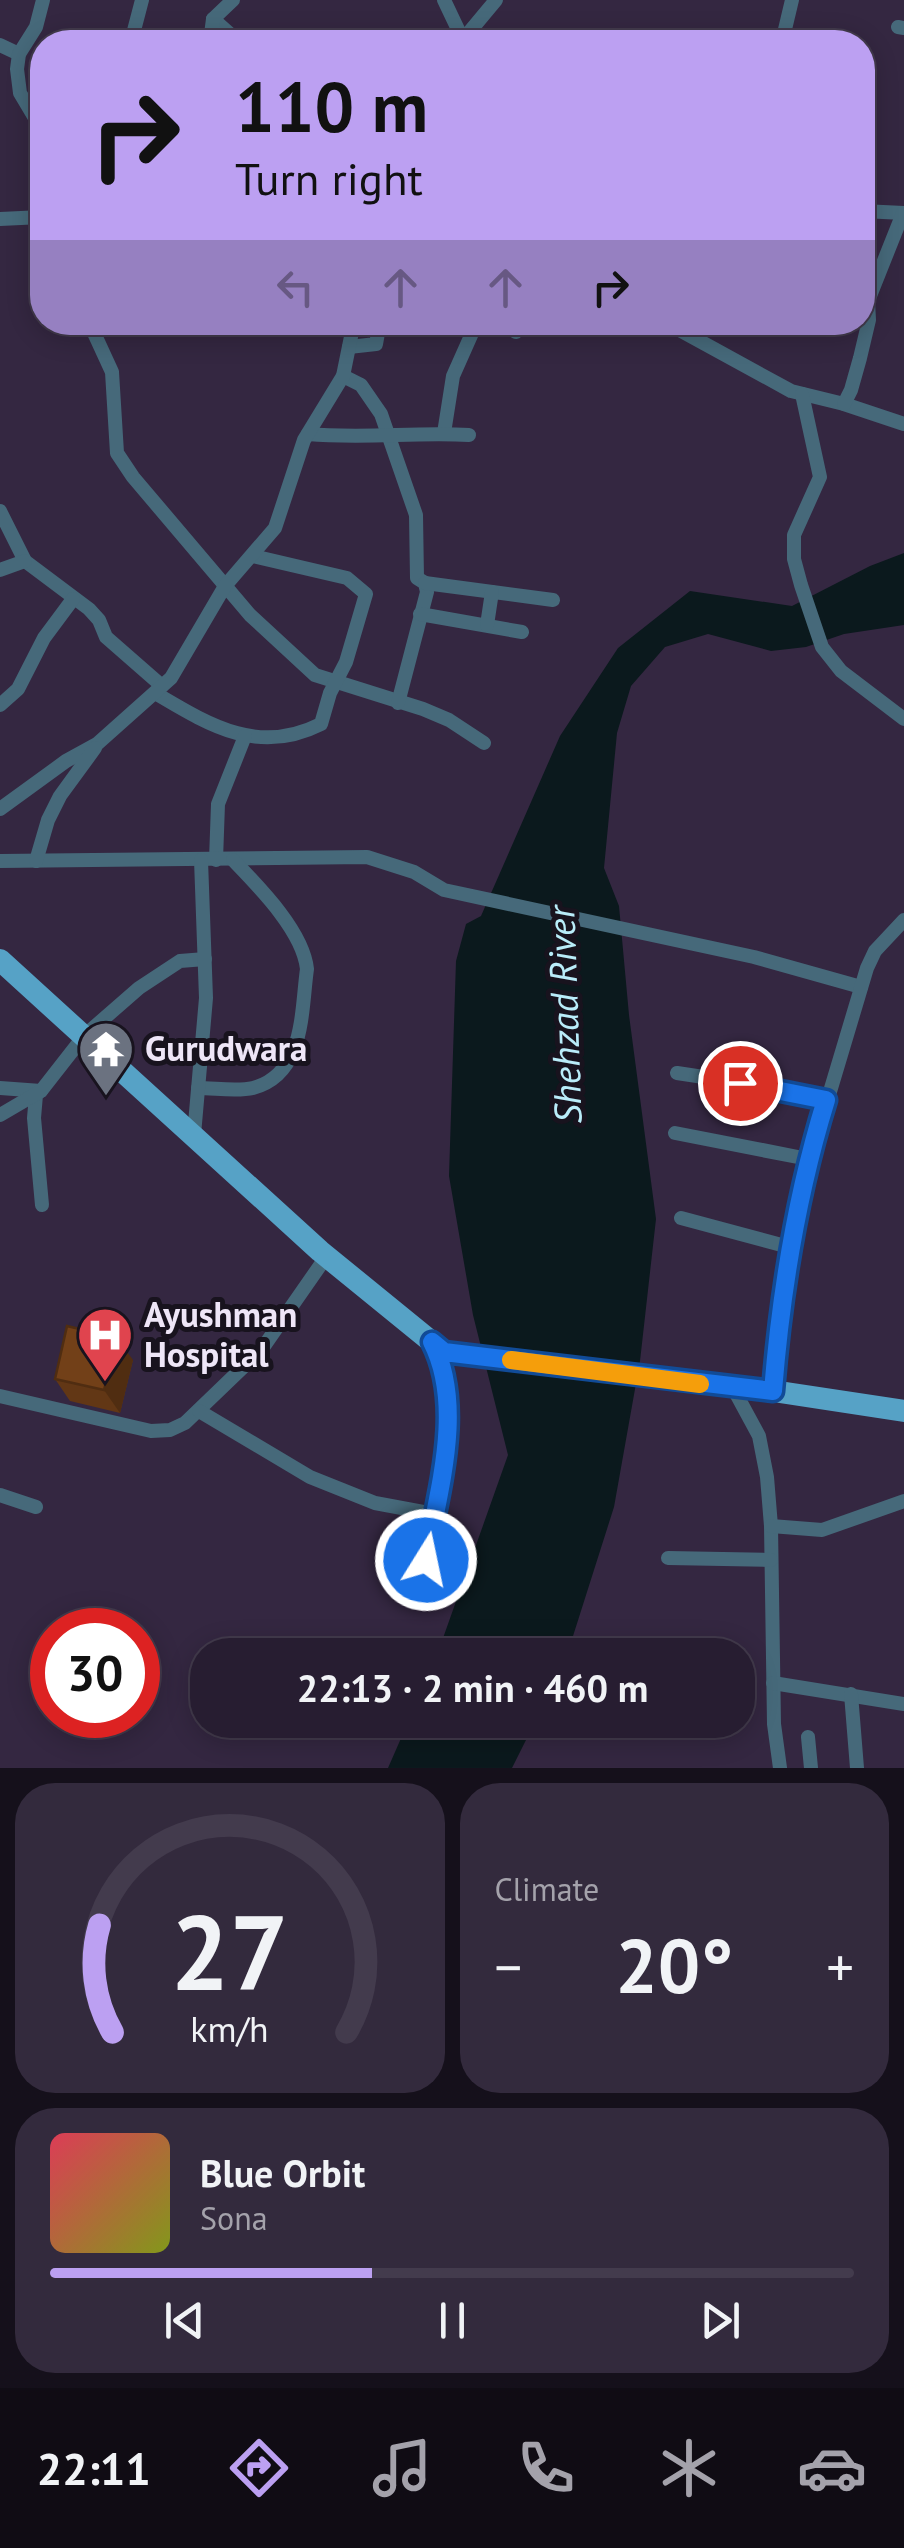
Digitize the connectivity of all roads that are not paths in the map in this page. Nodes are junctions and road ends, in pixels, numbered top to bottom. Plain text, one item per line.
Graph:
1 (44, 0) edge
2 (142, 0) edge
3 (234, 0) edge
4 (444, 0) edge
5 (496, 0) edge
6 (792, 0) edge
7 (212, 19) junction
8 (34, 30) edge
9 (134, 30) edge
10 (211, 30) edge
11 (224, 30) edge
12 (457, 30) edge
13 (471, 30) edge
14 (785, 30) edge
15 (30, 37) edge
16 (0, 45) edge
17 (20, 54) junction
18 (30, 110) edge
19 (875, 211) edge
20 (904, 212) edge
21 (30, 218) edge
22 (0, 219) edge
23 (875, 284) edge
24 (95, 335) edge
25 (352, 335) edge
26 (378, 335) edge
27 (470, 335) edge
28 (690, 335) edge
29 (865, 335) edge
30 (349, 348) junction
31 (342, 376) junction
32 (802, 394) junction
33 (844, 404) junction
34 (904, 424) edge
35 (444, 433) junction
36 (308, 434) junction
37 (388, 434) junction
38 (469, 434) dead end
39 (0, 511) edge
40 (252, 556) junction
41 (24, 561) junction
42 (0, 570) edge
43 (425, 583) junction
44 (225, 586) junction
45 (492, 592) junction
46 (73, 599) junction
47 (553, 600) dead end
48 (420, 614) junction
49 (488, 625) junction
50 (522, 632) dead end
51 (337, 683) junction
52 (158, 689) junction
53 (398, 703) junction
54 (0, 706) edge
55 (904, 720) edge
56 (245, 736) junction
57 (484, 743) dead end
58 (97, 744) junction
59 (0, 810) edge
60 (209, 860) junction
61 (233, 860) junction
62 (0, 861) edge
63 (36, 861) junction
64 (904, 920) edge
65 (205, 958) junction
66 (0, 960) edge
67 (861, 987) junction
68 (84, 1036) junction
69 (677, 1074) dead end
70 (0, 1088) edge
71 (198, 1088) junction
72 (38, 1093) junction
73 (826, 1100) junction
74 (0, 1115) edge
75 (675, 1133) dead end
76 (194, 1135) junction
77 (808, 1159) junction
78 (42, 1205) dead end
79 (681, 1218) dead end
80 (789, 1247) junction
81 (326, 1256) junction
82 (438, 1347) junction
83 (733, 1388) junction
84 (773, 1391) junction
85 (0, 1396) edge
86 (198, 1411) junction
87 (904, 1411) edge
88 (0, 1496) edge
89 (904, 1501) edge
90 (36, 1507) dead end
91 (434, 1514) junction
92 (771, 1526) junction
93 (668, 1558) dead end
94 (426, 1560) dead end
95 (772, 1560) junction
96 (774, 1683) junction
97 (851, 1694) junction
98 (904, 1704) edge
99 (808, 1736) dead end
100 (780, 1768) edge
101 (811, 1768) edge
102 (857, 1768) edge

1 - 8 street
2 - 9 street
3 - 7 street
4 - 12 street
5 - 13 street
6 - 14 street
7 - 10 street
7 - 11 street
15 - 17 street
16 - 17 street
17 - 18 street
19 - 20 street
20 - 23 street
21 - 22 street
24 - 44 street
25 - 30 street
26 - 30 street
27 - 35 street
28 - 32 street
29 - 33 street
30 - 31 street
31 - 36 street
31 - 37 street
32 - 33 street
32 - 55 street
33 - 34 street
35 - 37 street
35 - 38 street
36 - 37 street
36 - 40 street
37 - 43 street
39 - 41 street
40 - 44 street
40 - 51 street
41 - 42 street
41 - 46 street
43 - 45 street
43 - 48 street
44 - 51 street
44 - 52 street
45 - 47 street
45 - 49 street
46 - 52 street
46 - 54 street
48 - 49 street
48 - 53 street
49 - 50 street
51 - 53 street
51 - 56 street
52 - 56 street
52 - 58 street
53 - 57 street
56 - 60 street
58 - 59 street
58 - 63 street
60 - 61 street
60 - 63 street
60 - 65 street
61 - 67 street
61 - 71 street
62 - 63 street
64 - 67 street
65 - 68 street
65 - 71 street
66 - 68 main road
67 - 73 street
68 - 72 street
68 - 76 main road
69 - 73 street
70 - 72 street
71 - 76 street
72 - 74 street
72 - 78 street
73 - 77 street
75 - 77 street
76 - 81 main road
77 - 80 street
79 - 80 street
80 - 84 street
81 - 82 main road
81 - 86 street
82 - 83 main road
82 - 91 street
83 - 84 main road
83 - 92 street
84 - 87 main road
85 - 86 street
86 - 91 street
88 - 90 street
89 - 92 street
91 - 94 street
92 - 95 street
93 - 95 street
95 - 96 street
96 - 97 street
96 - 100 street
97 - 98 street
97 - 102 street
99 - 101 street

